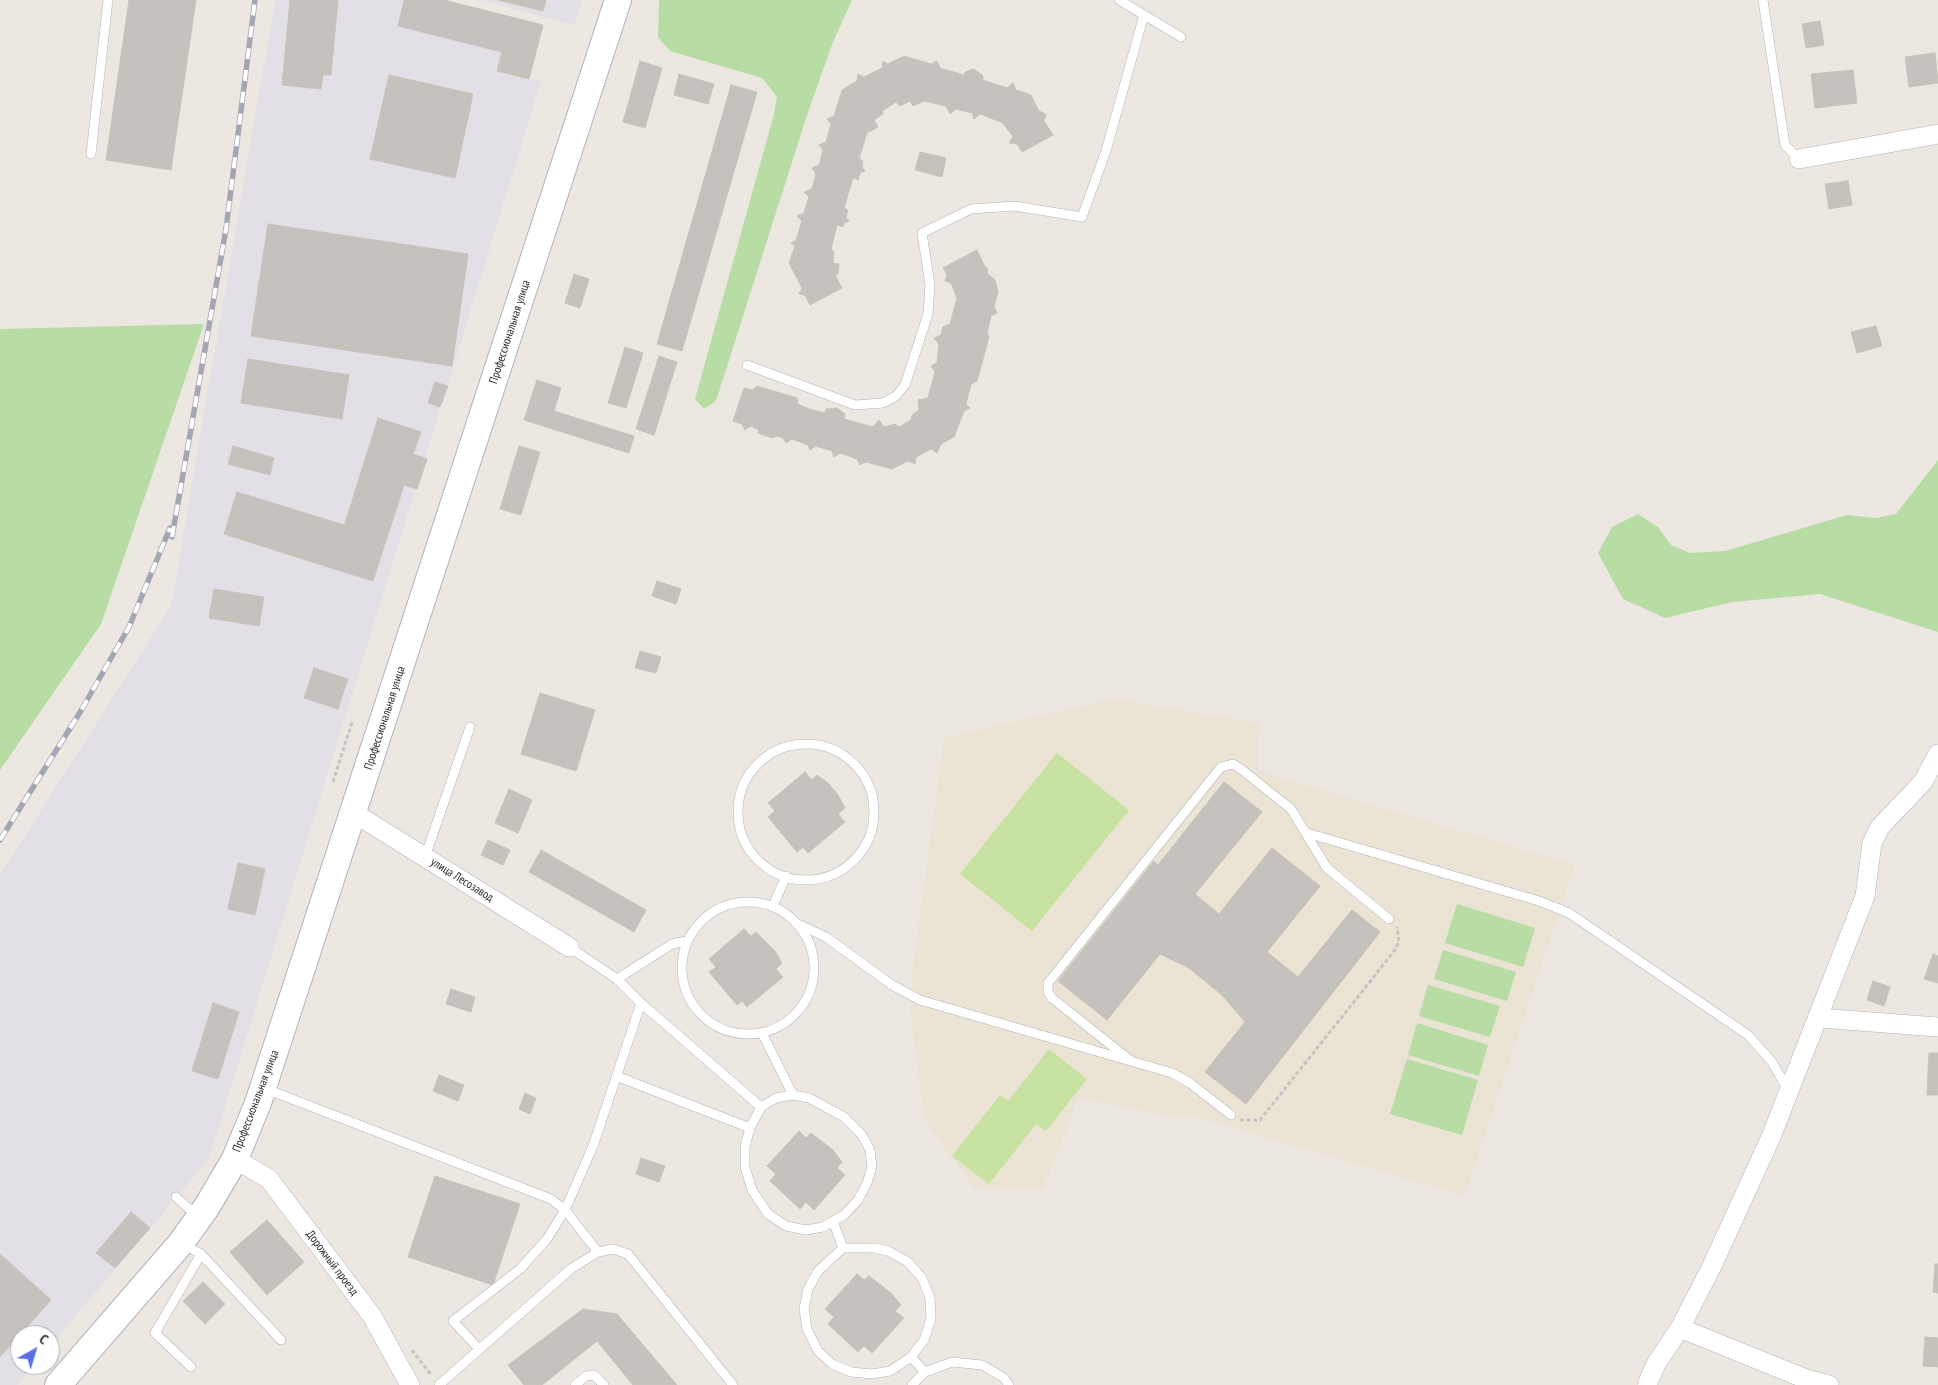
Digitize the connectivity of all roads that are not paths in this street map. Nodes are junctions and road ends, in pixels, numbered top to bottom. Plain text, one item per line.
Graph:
1 (108, 0) edge
2 (618, 0) edge
3 (1119, 0) edge
4 (1763, 0) edge
5 (1144, 14) junction
6 (1181, 37) dead end
7 (1938, 134) edge
8 (91, 154) dead end
9 (1799, 159) joint
10 (747, 365) dead end
11 (470, 728) dead end
12 (1938, 754) edge
13 (354, 813) junction
14 (1307, 833) junction
15 (425, 857) junction
16 (786, 876) junction
17 (773, 906) junction
18 (1389, 919) road end
19 (798, 924) junction
20 (687, 941) junction
21 (569, 947) joint
22 (617, 979) junction
23 (641, 1003) junction
24 (1819, 1018) junction
25 (1938, 1027) edge
26 (762, 1033) junction
27 (1131, 1061) junction
28 (616, 1076) junction
29 (263, 1088) junction
30 (1789, 1092) junction
31 (793, 1095) junction
32 (761, 1107) junction
33 (1230, 1115) road end
34 (750, 1128) junction
35 (235, 1159) junction
36 (176, 1198) dead end
37 (564, 1210) junction
38 (199, 1218) junction
39 (833, 1221) junction
40 (191, 1248) junction
41 (843, 1248) junction
42 (598, 1252) junction
43 (1680, 1328) junction
44 (281, 1340) dead end
45 (479, 1350) junction
46 (911, 1357) junction
47 (191, 1367) dead end
48 (925, 1372) junction
49 (58, 1385) edge
50 (410, 1385) edge
51 (439, 1385) edge
52 (576, 1385) edge
53 (604, 1385) edge
54 (733, 1385) edge
55 (912, 1385) edge
56 (1010, 1385) edge
57 (1647, 1385) edge
58 (1829, 1385) edge

1 - 8 lane
2 - 13 main road, Профессиональная улица
3 - 5 lane
4 - 9 lane
5 - 6 lane
5 - 10 lane
7 - 9 street
11 - 15 lane
12 - 24 street
13 - 15 street, улица Лесозавод
13 - 29 main road, Профессиональная улица
14 - 18 lane
14 - 27 lane
14 - 30 lane
15 - 21 street, улица Лесозавод
16 - 16 lane
16 - 17 lane
17 - 19 lane
17 - 20 lane
19 - 26 lane
19 - 27 lane
20 - 22 lane
20 - 26 lane
21 - 22 lane
22 - 23 lane
23 - 28 lane
23 - 32 lane
24 - 25 street
24 - 30 street
26 - 31 lane
27 - 33 lane
28 - 34 lane
28 - 37 lane
29 - 35 main road, Профессиональная улица
29 - 37 lane
30 - 43 street
31 - 32 lane
31 - 39 lane
32 - 34 lane
34 - 39 lane
35 - 38 main road, Профессиональная улица
35 - 50 street, Дорожный проезд
36 - 38 lane
37 - 42 lane
37 - 45 lane
38 - 40 main road, Профессиональная улица
39 - 41 lane
40 - 44 lane
40 - 47 lane
40 - 49 main road, Профессиональная улица
41 - 46 lane
41 - 46 lane
42 - 45 lane
42 - 54 lane
43 - 57 street
43 - 58 street
45 - 51 lane
46 - 48 lane
48 - 55 lane
48 - 56 lane
52 - 53 lane

